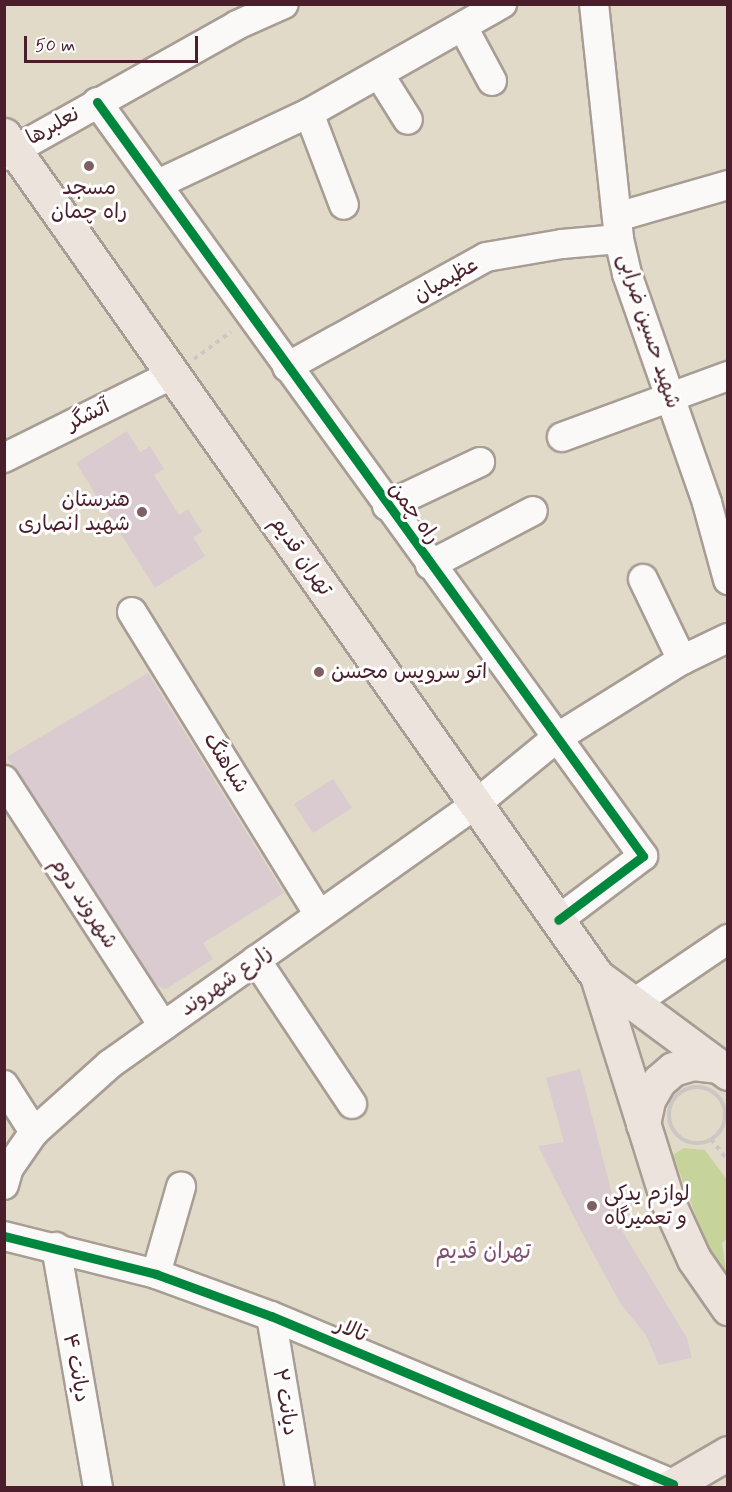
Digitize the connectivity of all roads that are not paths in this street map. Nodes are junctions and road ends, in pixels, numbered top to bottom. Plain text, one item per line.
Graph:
1 (284, 4) edge
2 (502, 4) edge
3 (594, 4) edge
4 (233, 15) edge
5 (464, 29) junction
6 (379, 74) junction
7 (492, 81) dead end
8 (97, 102) junction
9 (309, 113) junction
10 (408, 120) dead end
11 (8, 146) edge
12 (158, 184) junction
13 (728, 185) edge
14 (344, 205) dead end
15 (618, 228) junction
16 (287, 367) junction
17 (173, 374) junction
18 (728, 376) edge
19 (671, 397) junction
20 (562, 437) dead end
21 (4, 458) edge
22 (480, 462) dead end
23 (717, 499) edge
24 (387, 506) junction
25 (533, 511) dead end
26 (430, 565) junction
27 (643, 579) dead end
28 (728, 580) edge
29 (132, 612) dead end
30 (728, 638) edge
31 (682, 660) junction
32 (555, 739) junction
33 (4, 780) edge
34 (476, 804) junction
35 (320, 915) junction
36 (558, 920) junction
37 (728, 939) edge
38 (256, 960) junction
39 (597, 976) junction
40 (634, 1004) junction
41 (163, 1026) junction
42 (722, 1069) edge
43 (4, 1085) edge
44 (352, 1104) dead end
45 (643, 1124) junction
46 (34, 1132) junction
47 (4, 1185) edge
48 (181, 1187) dead end
49 (4, 1236) edge
50 (56, 1247) junction
51 (156, 1274) junction
52 (728, 1308) edge
53 (271, 1316) junction
54 (728, 1453) edge
55 (728, 1476) edge
56 (680, 1486) edge
57 (98, 1488) edge
58 (300, 1488) edge

1 - 4 street, نعلبرها
2 - 5 street
3 - 15 street, شهید حسین ضرابی
4 - 8 street, نعلبرها
5 - 6 street
5 - 7 street
6 - 9 street
6 - 10 street
8 - 11 street, نعلبرها
8 - 12 street, راه چمن
9 - 12 street
9 - 14 street
11 - 17 main road, تهران قدیم
12 - 16 street, راه چمن
13 - 15 street, عظیمیان
15 - 16 street, عظیمیان
15 - 19 street, شهید حسین ضرابی
16 - 24 street, راه چمن
17 - 21 street, آتشگر
17 - 34 main road, تهران قدیم
18 - 19 street
19 - 20 street
19 - 23 street, شهید حسین ضرابی
22 - 24 street
23 - 28 street, شهید حسین ضرابی
24 - 26 street, راه چمن
25 - 26 street
26 - 32 street, راه چمن
27 - 31 street
29 - 35 street, شباهنگ
30 - 31 street, زارع شهروند
31 - 32 street, زارع شهروند
32 - 34 street, زارع شهروند
32 - 36 street, راه چمن
33 - 41 street, شهروند دوم
34 - 35 street, زارع شهروند
34 - 36 main road, تهران قدیم
35 - 38 street, زارع شهروند
36 - 39 main road, تهران قدیم
37 - 40 street
38 - 41 street, زارع شهروند
38 - 44 street
39 - 40 main road
39 - 45 main road
40 - 42 main road
41 - 46 street, زارع شهروند
42 - 45 main road
43 - 46 street
45 - 52 main road
46 - 47 street, زارع شهروند
48 - 51 street
49 - 50 street, تالار
50 - 51 street, تالار
50 - 57 street, دیانت ۴
51 - 53 street, تالار
53 - 56 street, تالار
53 - 58 street, دیانت ۲
54 - 56 main road
55 - 56 main road

